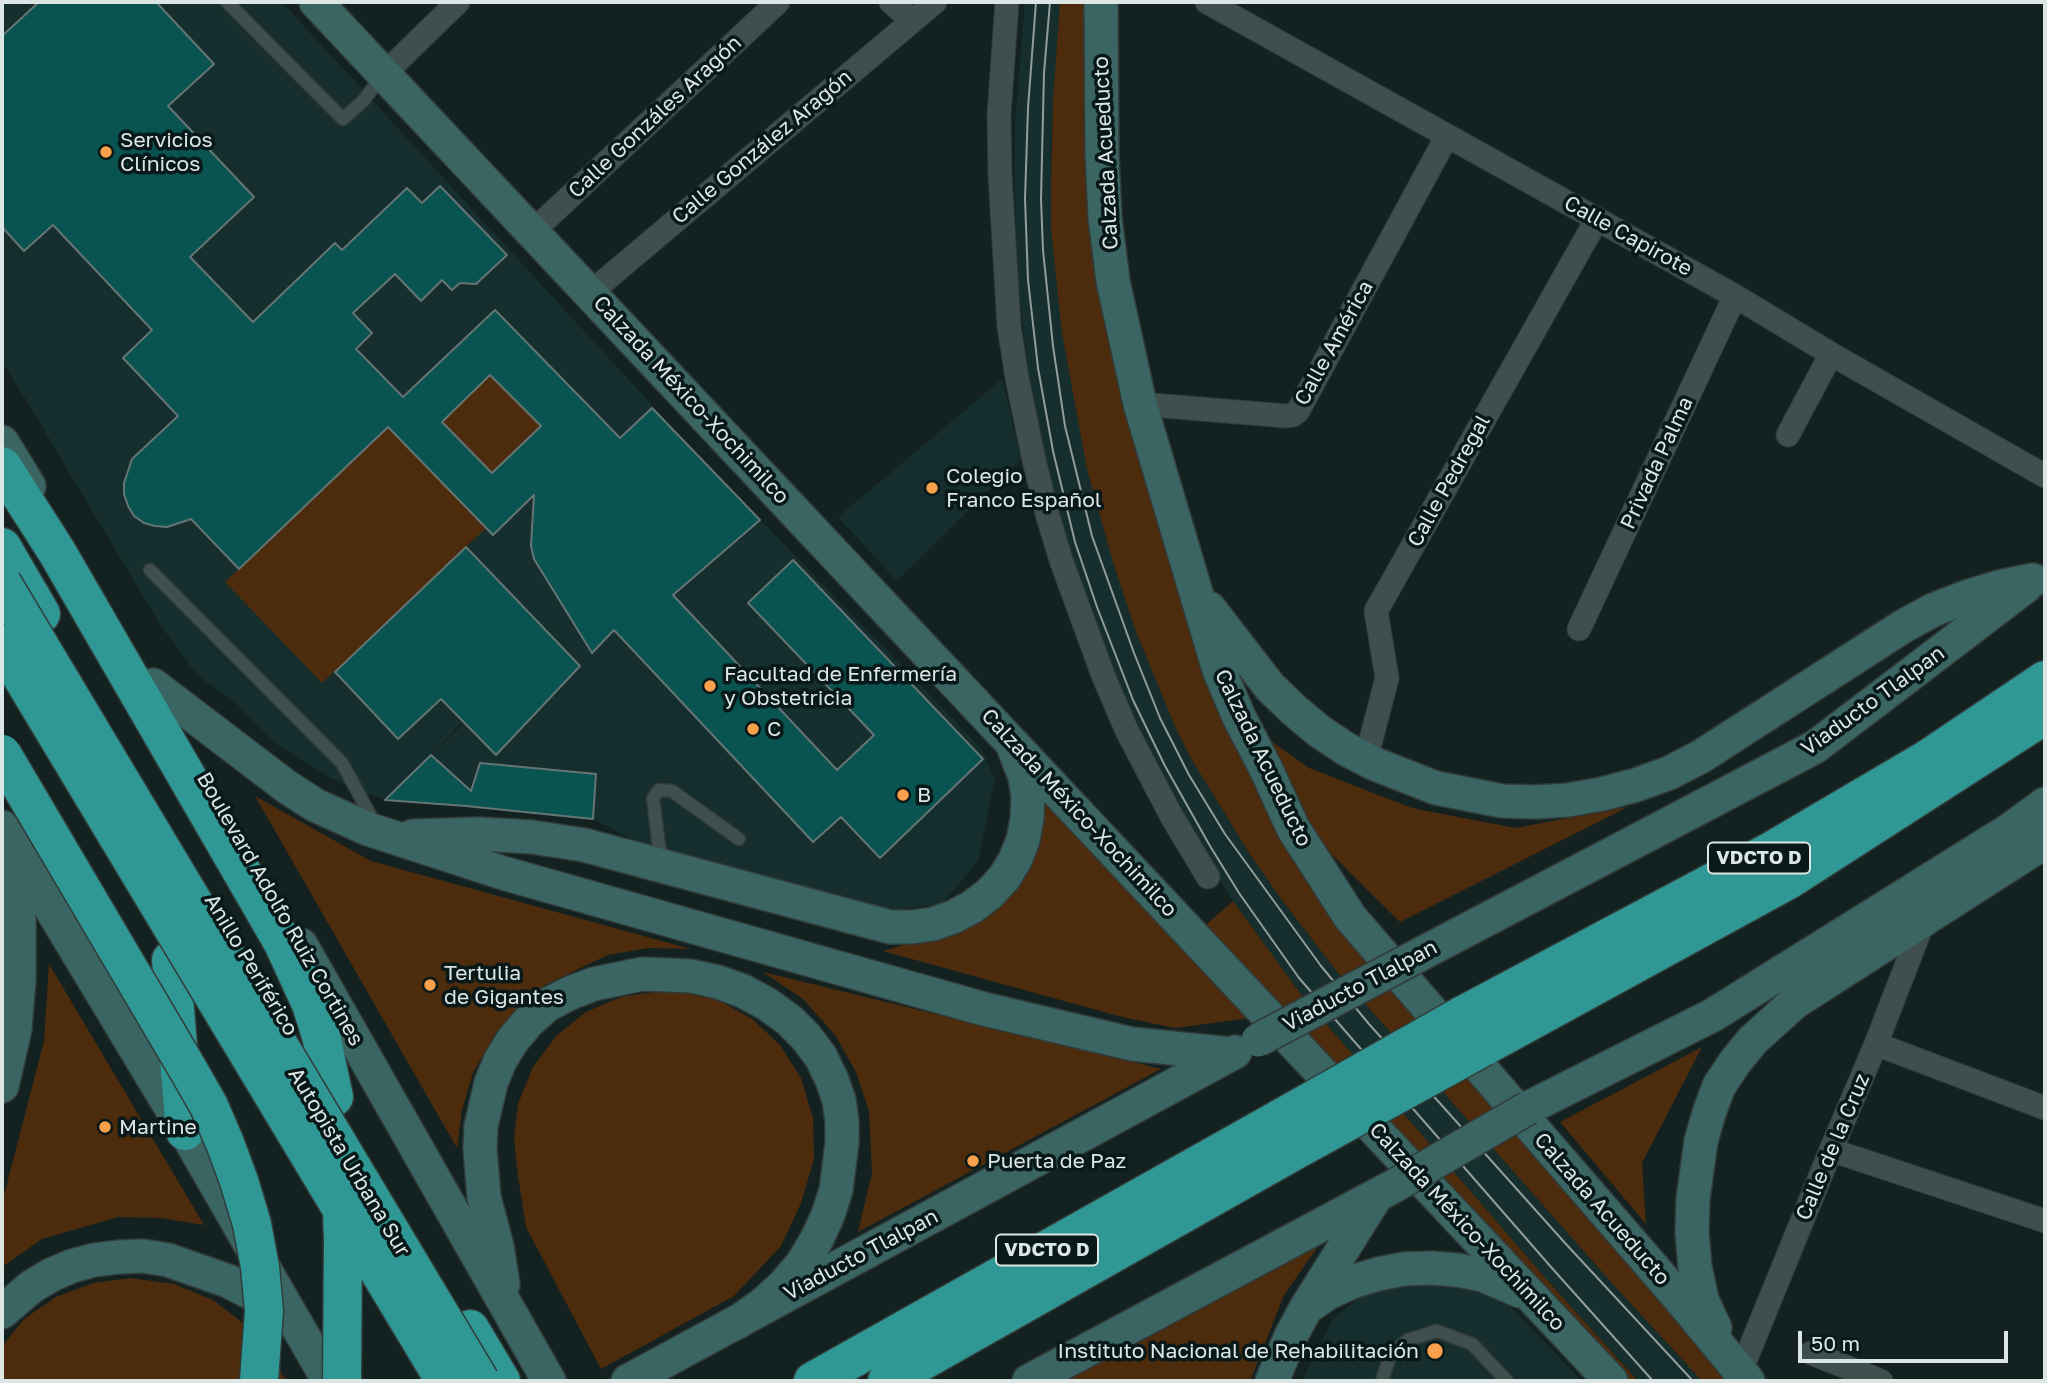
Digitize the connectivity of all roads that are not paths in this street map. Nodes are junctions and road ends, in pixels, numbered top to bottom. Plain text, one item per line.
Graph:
1 (227, 2) edge
2 (458, 2) edge
3 (778, 2) edge
4 (891, 2) edge
5 (935, 2) edge
6 (1007, 2) edge
7 (1101, 2) edge
8 (1207, 2) edge
9 (328, 6) edge
10 (912, 21) junction
11 (384, 74) junction
12 (1447, 136) junction
13 (1597, 219) junction
14 (532, 232) junction
15 (590, 293) junction
16 (1735, 296) junction
17 (1831, 354) junction
18 (1140, 404) junction
19 (1788, 435) dead end
20 (2, 442) edge
21 (2, 466) edge
22 (2045, 476) edge
23 (2, 547) edge
24 (150, 570) dead end
25 (2039, 575) edge
26 (2, 583) edge
27 (1197, 593) junction
28 (1578, 629) dead end
29 (2, 644) edge
30 (2, 678) edge
31 (2045, 680) edge
32 (153, 685) junction
33 (2045, 715) edge
34 (1008, 737) junction
35 (2, 754) edge
36 (1366, 759) junction
37 (2045, 804) edge
38 (3, 829) edge
39 (386, 835) junction
40 (739, 839) dead end
41 (2045, 842) edge
42 (662, 866) junction
43 (1208, 877) dead end
44 (19, 919) junction
45 (1924, 920) junction
46 (2, 948) edge
47 (171, 960) junction
48 (1472, 1032) junction
49 (1876, 1044) junction
50 (1245, 1047) junction
51 (2, 1079) edge
52 (2045, 1108) edge
53 (185, 1131) junction
54 (1292, 1132) junction
55 (1830, 1150) junction
56 (1386, 1190) junction
57 (2045, 1221) edge
58 (1532, 1296) junction
59 (505, 1303) junction
60 (1306, 1308) junction
61 (2, 1312) edge
62 (294, 1320) junction
63 (738, 1322) junction
64 (1811, 1353) dead end
65 (640, 1375) edge
66 (1744, 1377) edge
67 (259, 1381) edge
68 (329, 1381) edge
69 (342, 1381) edge
70 (425, 1381) edge
71 (445, 1381) edge
72 (480, 1381) edge
73 (501, 1381) edge
74 (549, 1381) edge
75 (813, 1381) edge
76 (887, 1381) edge
77 (1029, 1381) edge
78 (1272, 1381) edge
79 (1382, 1381) edge
80 (1507, 1381) edge
81 (1611, 1381) edge
82 (1881, 1381) edge

1 - 11 lane
2 - 11 street
3 - 14 street, Calle Gonzáles Aragón
4 - 10 street
5 - 10 street, Calle González Aragón
6 - 43 street
7 - 18 main road, Calzada Acueducto
8 - 12 street, Calle Capirote
9 - 11 main road, Calzada México-Xochimilco
10 - 15 street, Calle González Aragón
11 - 14 main road, Calzada México-Xochimilco
12 - 13 street, Calle Capirote
12 - 18 street, Calle América
13 - 16 street, Calle Capirote
13 - 36 street, Calle Pedregal
14 - 15 main road, Calzada México-Xochimilco
15 - 34 main road, Calzada México-Xochimilco
16 - 17 street, Calle Capirote
16 - 28 street, Privada Palma
17 - 19 street
17 - 22 street, Calle Capirote
18 - 27 main road, Calzada Acueducto
20 - 32 main road, Boulevard Adolfo Ruiz Cortines
21 - 69 highway, bridge
23 - 73 highway, Anillo Periférico
24 - 39 lane
25 - 36 main road
25 - 50 main road, Viaducto Tlalpan, bridge
26 - 72 highway, Autopista Urbana Sur, bridge
27 - 36 main road
27 - 66 main road, Calzada Acueducto
29 - 71 highway, Autopista Urbana Sur, bridge
30 - 47 highway
31 - 48 highway, VDCTO D
32 - 39 main road
32 - 59 main road, Boulevard Adolfo Ruiz Cortines
33 - 48 highway, VDCTO D
34 - 42 main road
34 - 58 main road, Calzada México-Xochimilco
35 - 67 highway, bridge
37 - 56 main road, bridge
38 - 44 main road
38 - 53 main road
39 - 42 main road
39 - 50 main road
40 - 42 lane
41 - 45 main road
44 - 46 street
44 - 51 main road
45 - 49 street, Calle de la Cruz
45 - 66 main road
47 - 53 highway
47 - 70 highway
48 - 54 highway, VDCTO D, bridge
49 - 52 street
49 - 55 street, Calle de la Cruz
50 - 63 main road, Viaducto Tlalpan
53 - 62 main road
54 - 75 highway, VDCTO D
54 - 76 highway, VDCTO D
55 - 57 street
55 - 66 street, Calle de la Cruz
56 - 60 main road
56 - 77 main road
58 - 60 main road
58 - 81 main road, Calzada México-Xochimilco
59 - 63 main road
59 - 74 main road, Boulevard Adolfo Ruiz Cortines
60 - 78 main road
61 - 62 main road
62 - 68 main road
63 - 65 main road, Viaducto Tlalpan
64 - 82 street
79 - 80 lane

